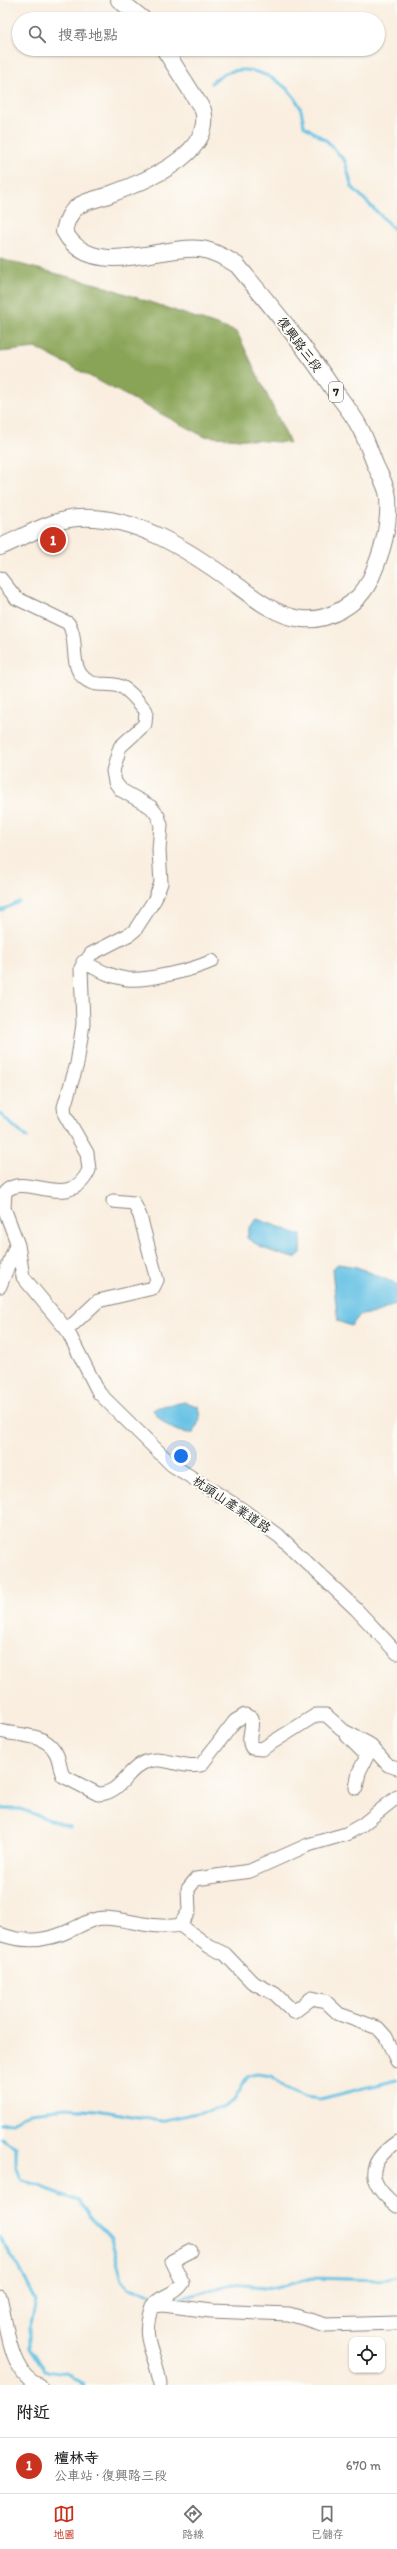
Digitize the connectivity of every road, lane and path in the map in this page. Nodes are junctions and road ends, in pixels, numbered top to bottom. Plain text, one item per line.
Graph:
1 (119, 0) edge
2 (134, 12) edge
3 (168, 56) edge
4 (0, 547) edge
5 (0, 578) edge
6 (212, 961) dead end
7 (83, 962) junction
8 (113, 1201) dead end
9 (17, 1243) junction
10 (0, 1286) edge
11 (67, 1330) junction
12 (397, 1653) edge
13 (0, 1731) edge
14 (344, 1732) junction
15 (397, 1768) edge
16 (356, 1788) dead end
17 (397, 1797) edge
18 (180, 1925) junction
19 (0, 1934) edge
20 (397, 2061) edge
21 (397, 2142) edge
22 (397, 2206) edge
23 (191, 2251) dead end
24 (0, 2297) edge
25 (152, 2306) junction
26 (397, 2323) edge
27 (40, 2385) edge
28 (160, 2385) edge

1 - 2 main road
3 - 4 main road, 復興路三段 / 7
5 - 7 street
6 - 7 street
7 - 9 street, 枕頭山產業道路
8 - 11 street
9 - 10 street
9 - 11 street, 枕頭山產業道路
11 - 12 street, 枕頭山產業道路
13 - 14 street
14 - 15 street
14 - 16 street
17 - 18 street
18 - 19 street
18 - 20 street
21 - 22 street
23 - 25 street
24 - 27 street
25 - 26 street
25 - 28 street

